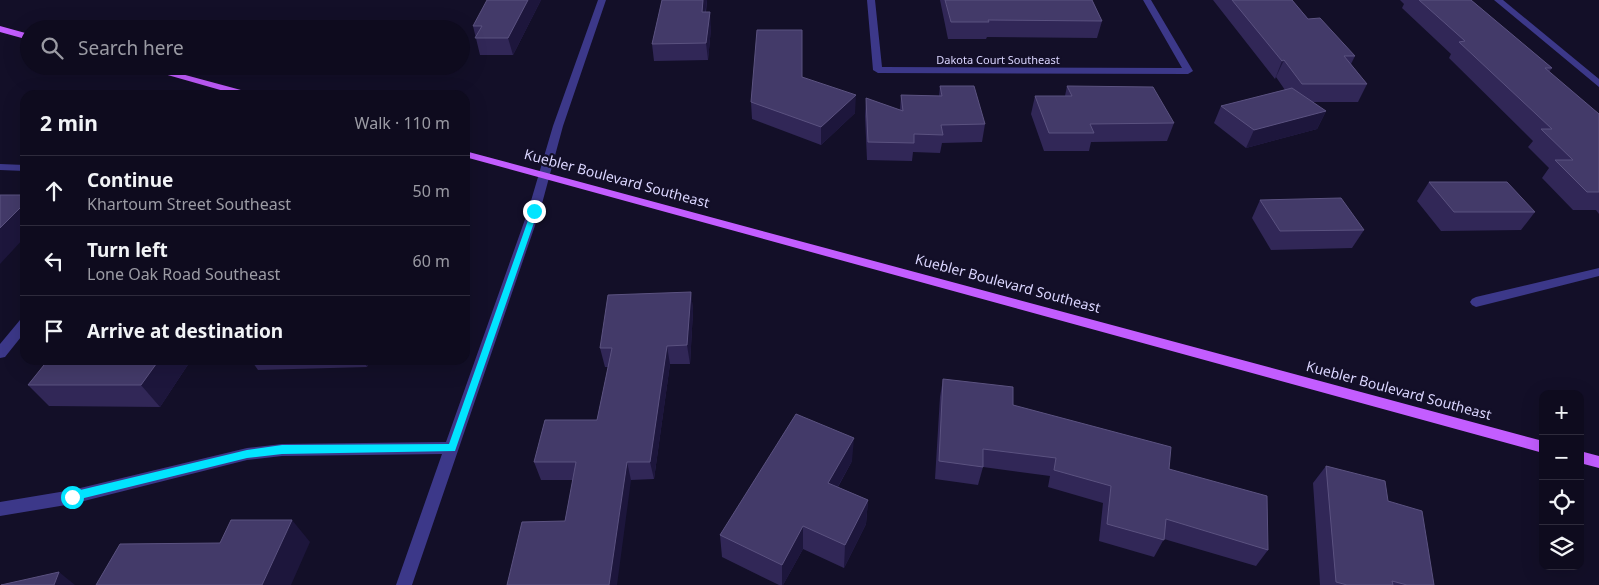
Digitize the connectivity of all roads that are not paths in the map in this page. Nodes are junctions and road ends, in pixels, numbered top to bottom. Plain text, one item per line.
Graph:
1 (602, 0) edge
2 (872, 0) edge
3 (1147, 0) edge
4 (1498, 0) edge
5 (0, 29) edge
6 (20, 35) edge
7 (174, 75) edge
8 (1599, 84) edge
9 (230, 90) edge
10 (470, 155) edge
11 (0, 168) edge
12 (20, 168) edge
13 (544, 175) junction
14 (1599, 272) edge
15 (1476, 302) dead end
16 (20, 329) edge
17 (0, 353) edge
18 (1539, 446) edge
19 (452, 448) junction
20 (1584, 458) edge
21 (1599, 462) edge
22 (0, 509) edge
23 (404, 585) edge

1 - 13 street
2 - 3 street, Dakota Court Southeast
4 - 8 street
5 - 6 main road
7 - 9 main road
10 - 13 main road, Kuebler Boulevard Southeast
11 - 12 street
13 - 18 main road, Kuebler Boulevard Southeast
13 - 19 street
14 - 15 street
16 - 17 street
19 - 22 street
19 - 23 street
20 - 21 main road

